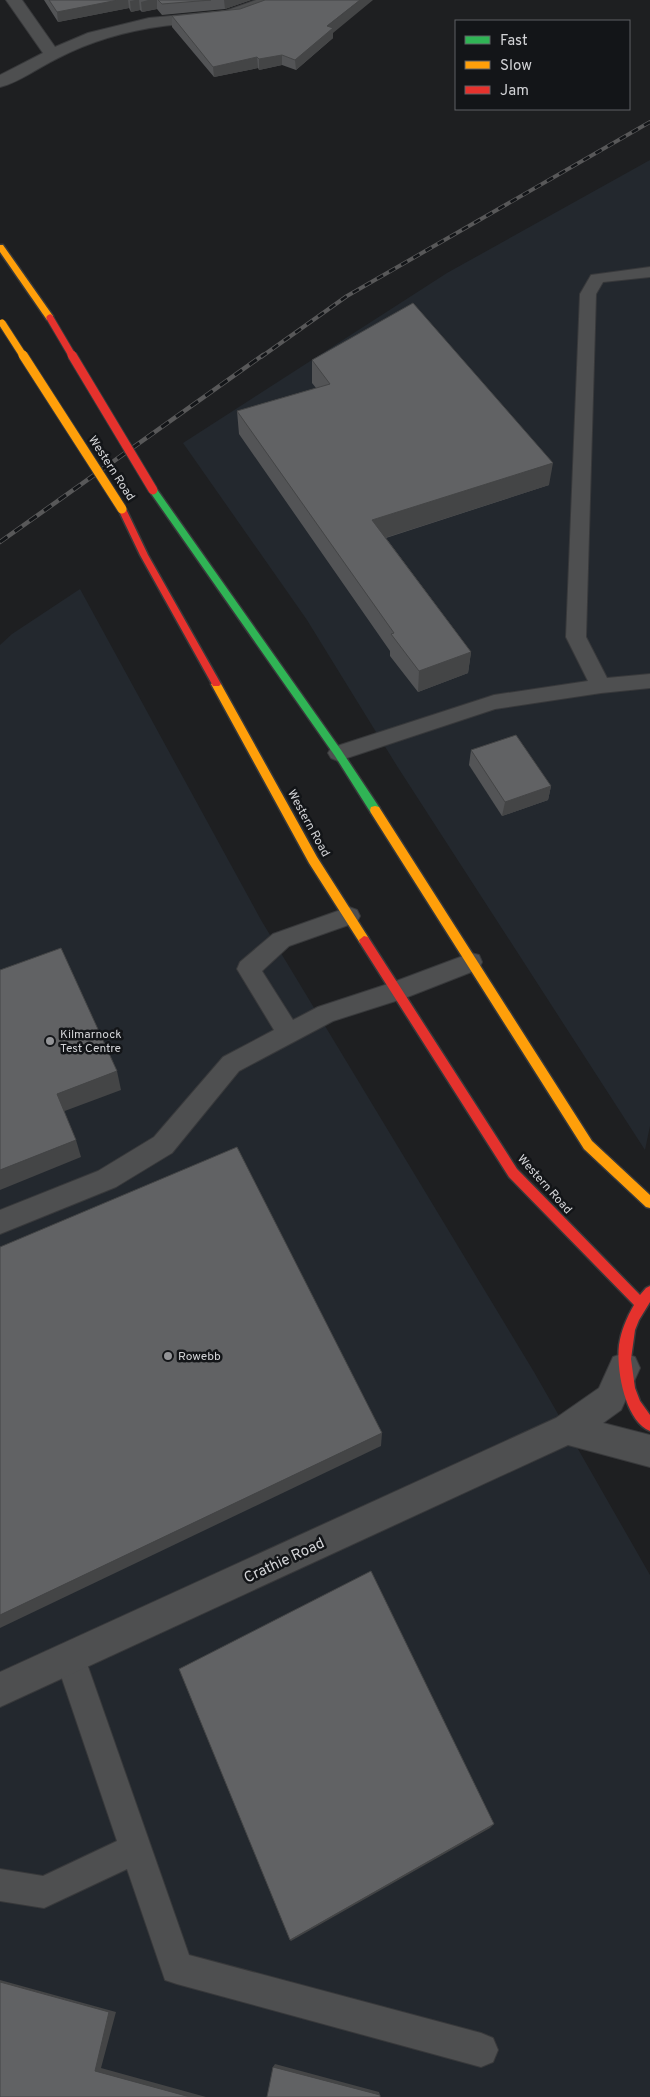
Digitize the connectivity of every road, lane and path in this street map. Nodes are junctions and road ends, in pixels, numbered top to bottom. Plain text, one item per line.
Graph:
1 (14, 0) edge
2 (268, 0) edge
3 (52, 54) junction
4 (0, 82) edge
5 (0, 247) edge
6 (650, 272) edge
7 (1, 321) edge
8 (650, 681) edge
9 (601, 686) junction
10 (338, 753) junction
11 (350, 916) junction
12 (471, 962) junction
13 (397, 991) junction
14 (289, 1034) junction
15 (650, 1203) edge
16 (0, 1222) edge
17 (650, 1292) edge
18 (639, 1302) junction
19 (624, 1368) junction
20 (650, 1425) edge
21 (567, 1429) junction
22 (650, 1451) edge
23 (70, 1658) junction
24 (0, 1690) edge
25 (136, 1849) junction
26 (0, 1885) edge
27 (481, 2050) dead end

1 - 3 street
2 - 3 street
3 - 4 street
5 - 10 main road, Western Road, bridge
6 - 9 lane
7 - 11 main road, Western Road, bridge
8 - 9 lane
9 - 10 lane
10 - 12 main road, Western Road
11 - 13 main road, Western Road
11 - 14 lane
12 - 13 lane
12 - 15 main road, Western Road
13 - 14 lane
13 - 18 main road, Western Road
14 - 16 lane
17 - 18 main road
18 - 19 main road
19 - 20 main road
19 - 21 street, Crathie Road
21 - 22 street
21 - 23 street, Crathie Road
23 - 24 street, Crathie Road
23 - 25 lane
25 - 26 lane
25 - 27 lane

